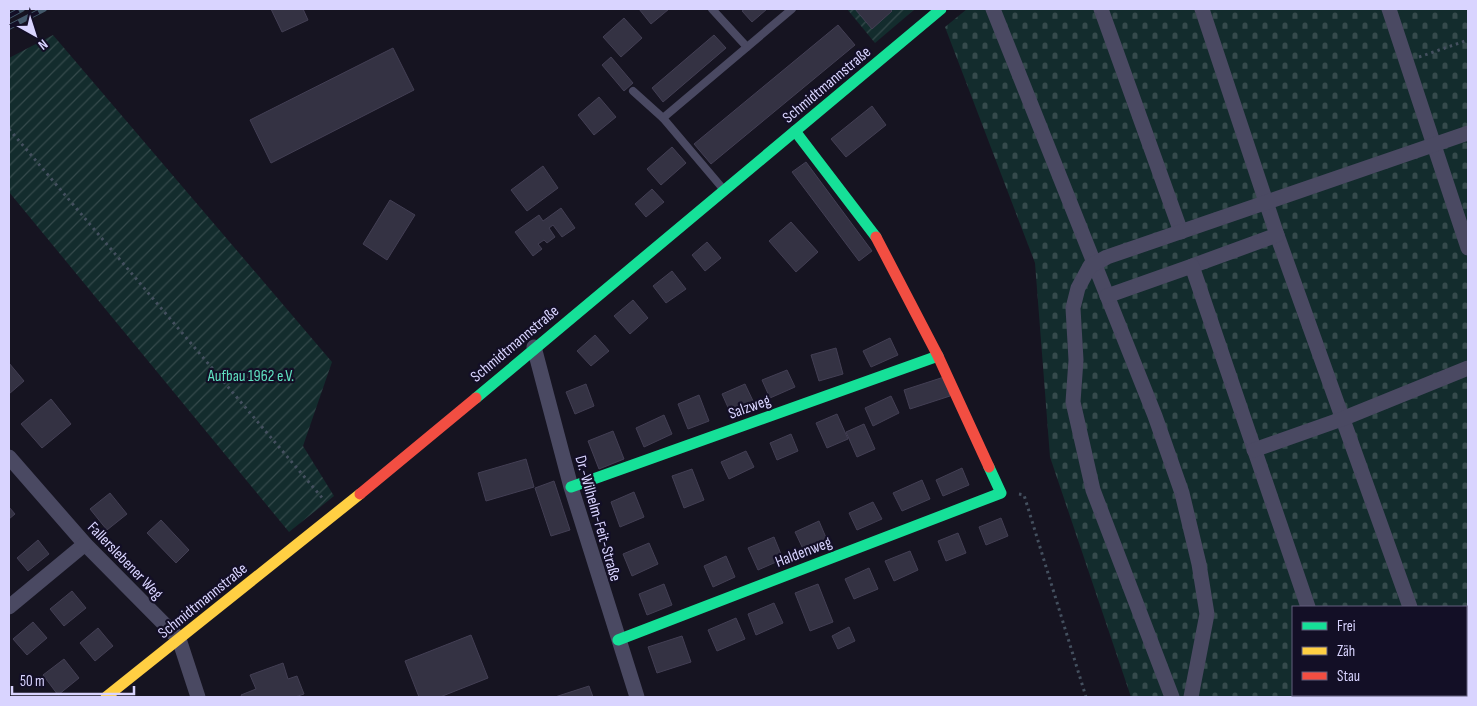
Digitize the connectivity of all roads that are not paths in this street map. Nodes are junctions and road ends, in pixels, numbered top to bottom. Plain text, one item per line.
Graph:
1 (712, 9) edge
2 (792, 9) edge
3 (941, 9) edge
4 (993, 9) edge
5 (1101, 9) edge
6 (1202, 9) edge
7 (1389, 9) edge
8 (747, 47) junction
9 (633, 91) dead end
10 (663, 118) junction
11 (795, 131) junction
12 (1468, 132) edge
13 (1434, 144) junction
14 (724, 190) junction
15 (1267, 203) junction
16 (1181, 232) junction
17 (1277, 235) junction
18 (1468, 248) edge
19 (1094, 263) junction
20 (1192, 266) junction
21 (1107, 296) junction
22 (534, 347) junction
23 (938, 356) junction
24 (1468, 368) edge
25 (1342, 419) junction
26 (1254, 450) junction
27 (9, 456) edge
28 (571, 487) junction
29 (85, 544) junction
30 (1308, 606) edge
31 (1410, 606) edge
32 (9, 607) edge
33 (179, 639) junction
34 (618, 640) junction
35 (106, 697) edge
36 (198, 697) edge
37 (637, 697) edge
38 (1172, 697) edge
39 (1191, 697) edge

1 - 8 lane
2 - 8 lane
3 - 11 street, Schmidtmannstraße
4 - 19 street
5 - 16 street
6 - 15 street
7 - 13 street
8 - 10 lane
9 - 10 lane
10 - 14 lane
11 - 14 street, Schmidtmannstraße
11 - 23 street
12 - 13 street
13 - 15 street
13 - 18 street
14 - 22 street, Schmidtmannstraße
15 - 16 street
15 - 17 street
16 - 19 street
17 - 20 street
17 - 25 street
19 - 21 street
19 - 38 street
20 - 21 street
20 - 26 street
21 - 39 street
22 - 28 street, Dr.-Wilhelm-Feit-Straße
22 - 33 street, Schmidtmannstraße
23 - 28 street, Salzweg
23 - 34 street, Haldenweg
24 - 25 street
25 - 26 street
25 - 31 street
26 - 30 street
27 - 29 street, Fallerslebener Weg
28 - 34 street, Dr.-Wilhelm-Feit-Straße
29 - 32 street
29 - 33 street, Fallerslebener Weg
33 - 35 street, Schmidtmannstraße
33 - 36 street, Fallerslebener Weg
34 - 37 street, Dr.-Wilhelm-Feit-Straße

